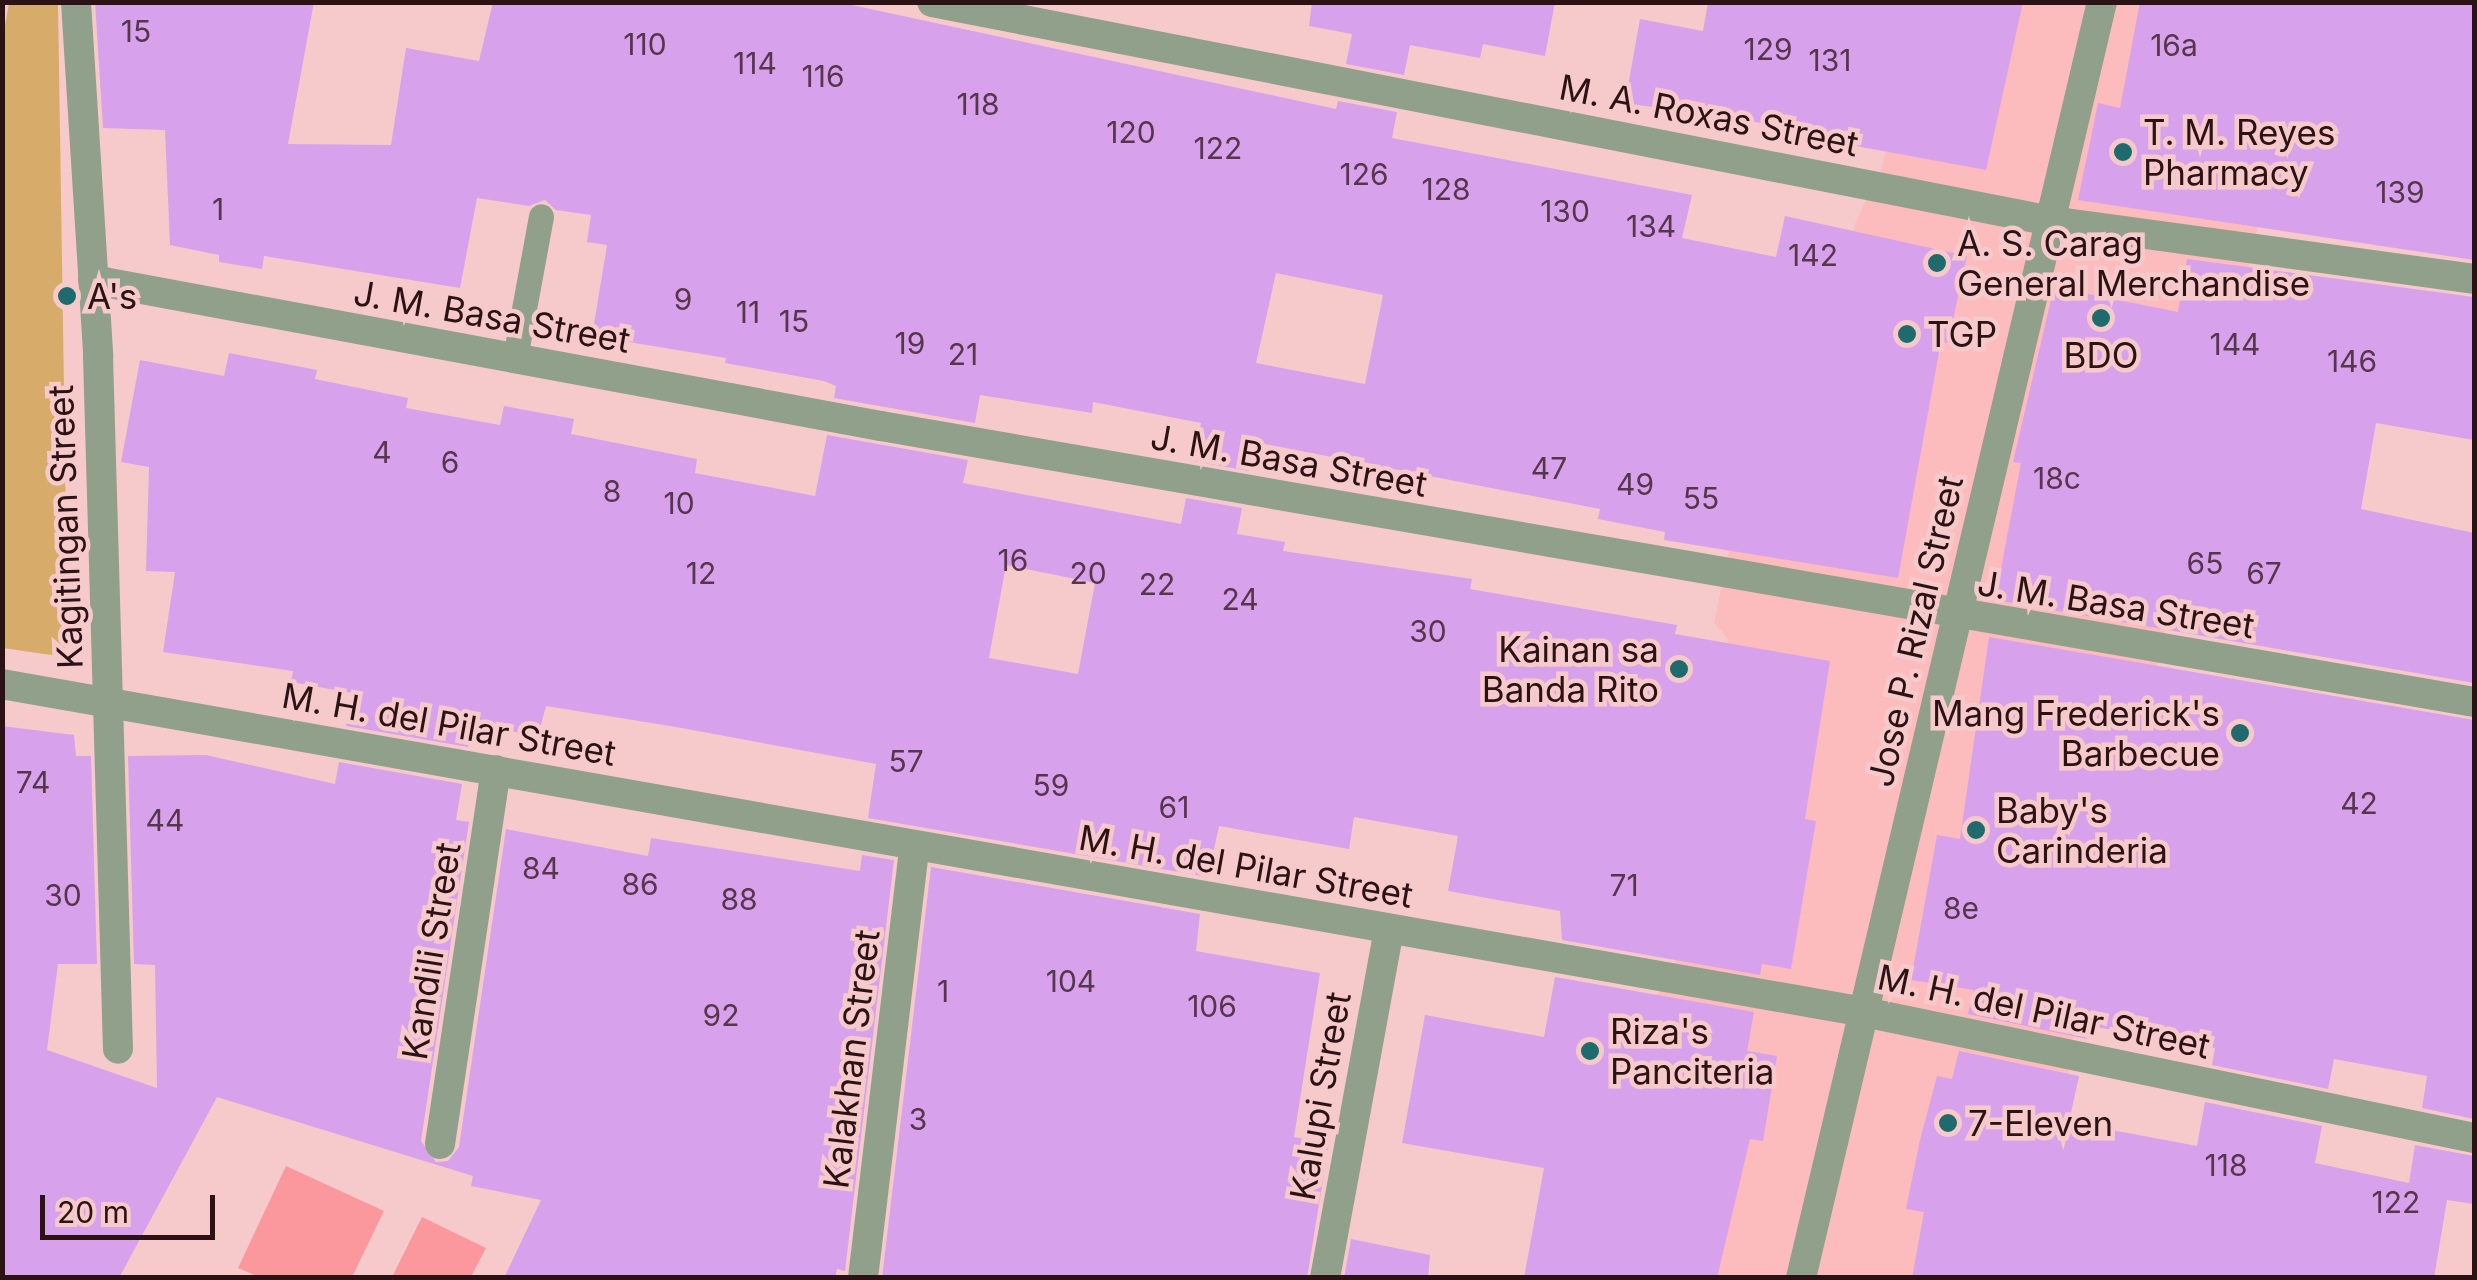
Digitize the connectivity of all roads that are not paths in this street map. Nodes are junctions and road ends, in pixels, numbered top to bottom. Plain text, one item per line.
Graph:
1 (76, 2) edge
2 (932, 2) edge
3 (2102, 2) edge
4 (541, 216) dead end
5 (2051, 221) junction
6 (2474, 279) edge
7 (93, 280) junction
8 (515, 358) junction
9 (1957, 616) junction
10 (2, 684) edge
11 (107, 701) junction
12 (2474, 702) edge
13 (496, 770) junction
14 (914, 849) junction
15 (1389, 929) junction
16 (1864, 1012) junction
17 (118, 1049) dead end
18 (2474, 1138) edge
19 (440, 1144) dead end
20 (863, 1278) edge
21 (1325, 1278) edge
22 (1802, 1278) edge

1 - 7 street, Kagitingan Street
2 - 5 street, M. A. Roxas Street
3 - 5 street, Jose P. Rizal Street
4 - 8 lane
5 - 6 street, M. A. Roxas Street
5 - 9 street, Jose P. Rizal Street
7 - 8 street, J. M. Basa Street
7 - 11 street, Kagitingan Street
8 - 9 street, J. M. Basa Street
9 - 12 street, J. M. Basa Street
9 - 16 street, Jose P. Rizal Street
10 - 11 street, M. H. del Pilar Street
11 - 13 street, M. H. del Pilar Street
11 - 17 street, Kagitingan Street
13 - 14 street, M. H. del Pilar Street
13 - 19 street, Kandili Street
14 - 15 street, M. H. del Pilar Street
14 - 20 street, Kalakhan Street
15 - 16 street, M. H. del Pilar Street
15 - 21 street, Kalupi Street
16 - 18 street, M. H. del Pilar Street
16 - 22 street, Jose P. Rizal Street

